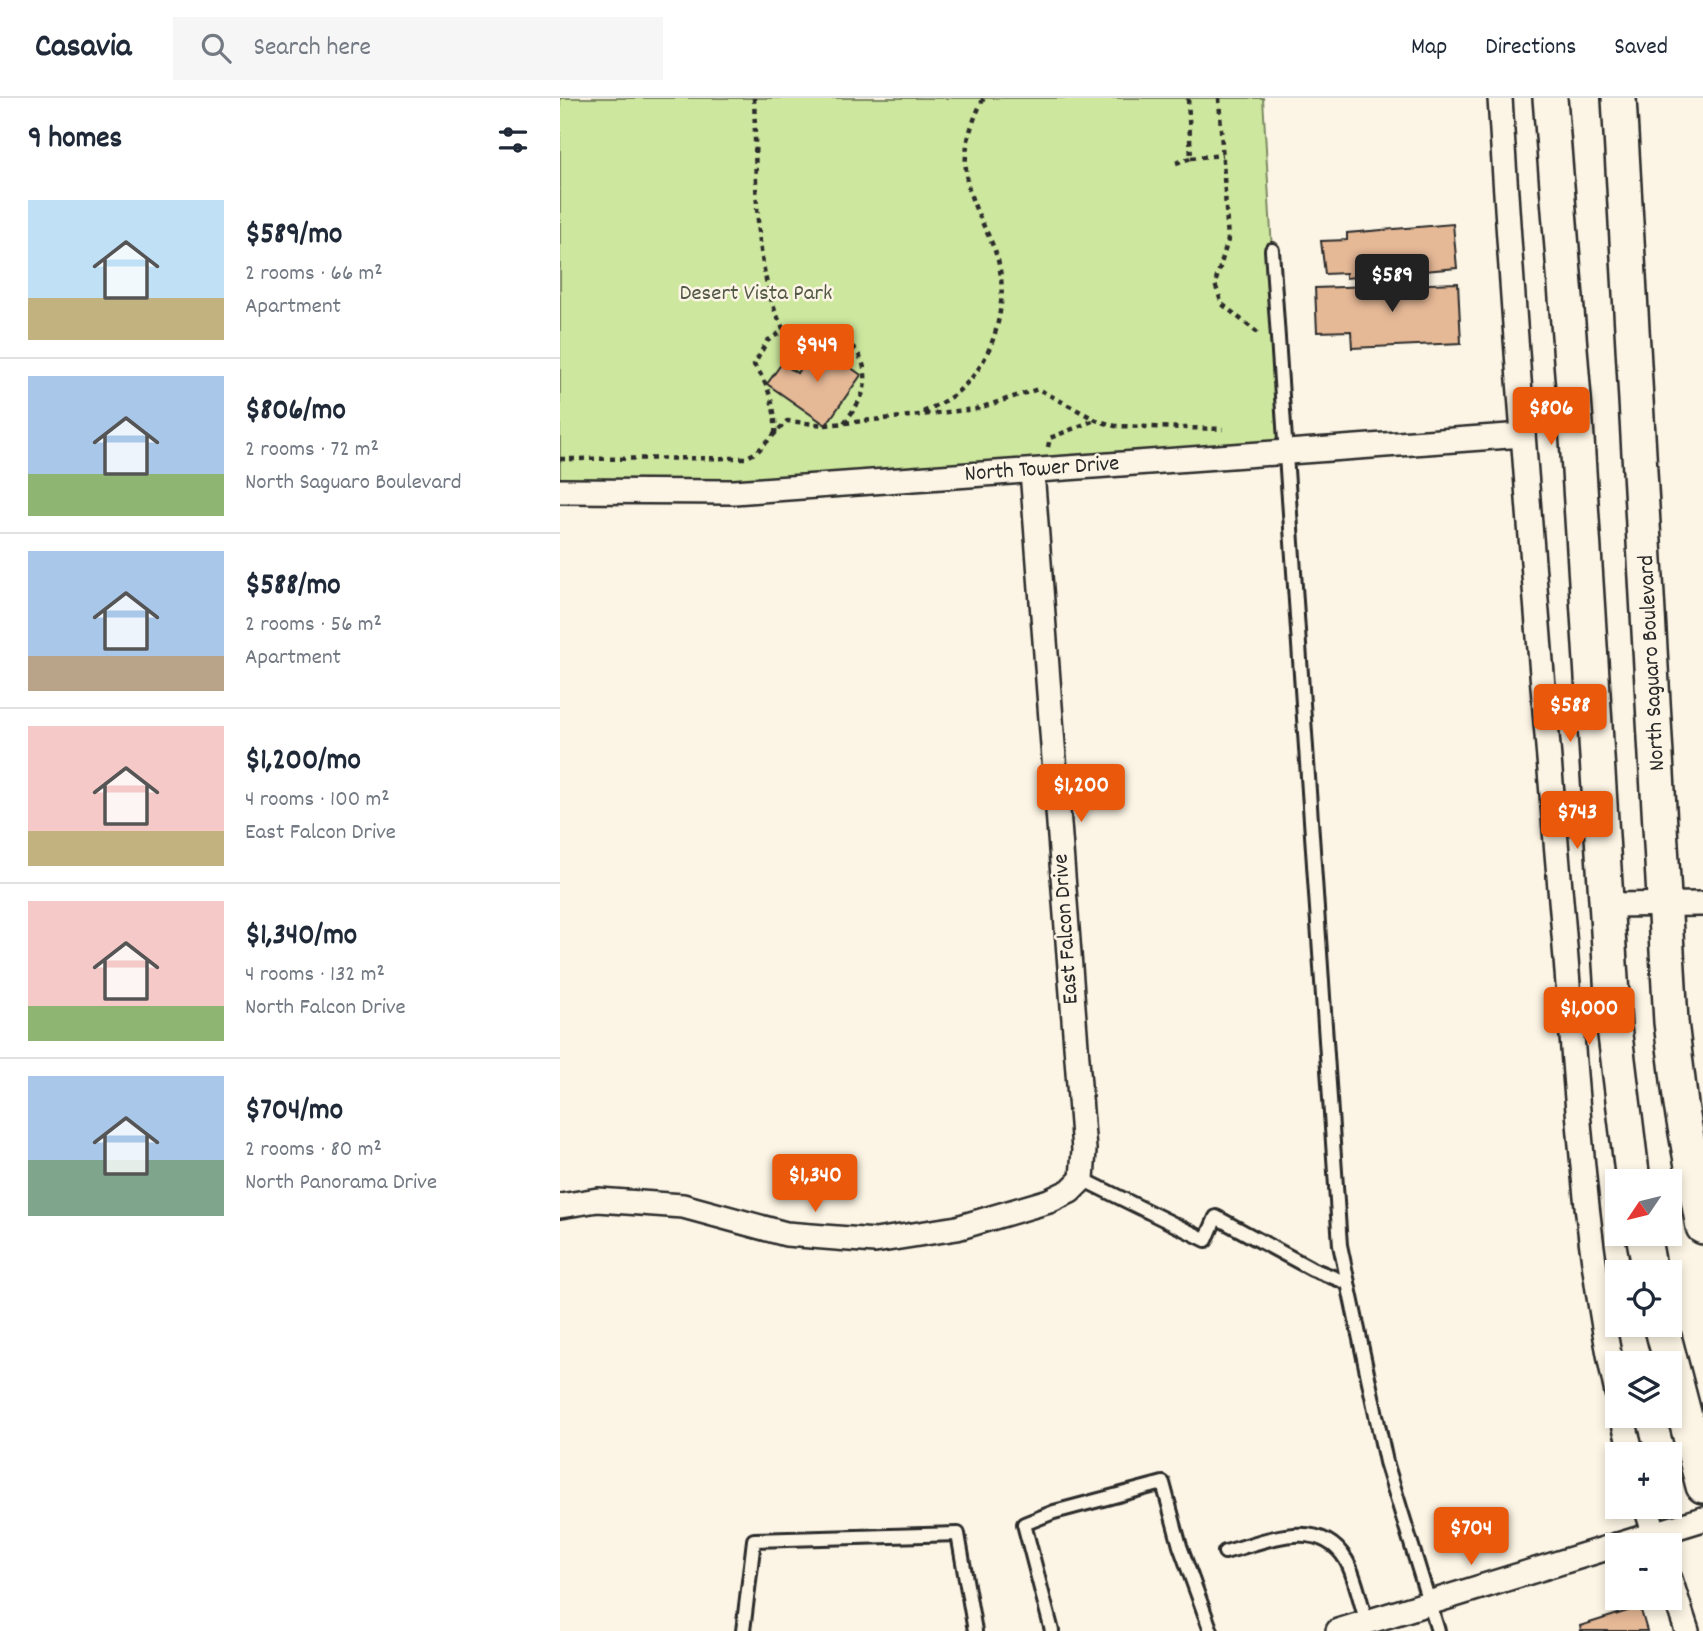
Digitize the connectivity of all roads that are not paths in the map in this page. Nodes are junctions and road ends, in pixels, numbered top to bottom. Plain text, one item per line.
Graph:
1 (1500, 98) edge
2 (1550, 98) edge
3 (1619, 98) edge
4 (1272, 250) dead end
5 (1523, 435) junction
6 (1284, 452) junction
7 (1032, 471) junction
8 (560, 491) edge
9 (1703, 904) edge
10 (1607, 905) junction
11 (1665, 905) junction
12 (1632, 1169) edge
13 (1082, 1178) junction
14 (560, 1206) edge
15 (1703, 1227) edge
16 (1348, 1283) junction
17 (1664, 1337) edge
18 (1608, 1351) edge
19 (1703, 1486) edge
20 (1703, 1519) edge
21 (1672, 1533) edge
22 (1605, 1549) edge
23 (1225, 1552) dead end
24 (1428, 1603) junction
25 (1681, 1610) edge
26 (1367, 1622) junction
27 (743, 1631) edge
28 (975, 1631) edge
29 (1052, 1631) edge
30 (1211, 1631) edge
31 (1338, 1631) edge
32 (1437, 1631) edge
33 (1688, 1631) edge

1 - 5 street
2 - 10 main road
3 - 11 main road, North Saguaro Boulevard
4 - 6 lane
5 - 6 street, North Tower Drive
5 - 18 street
6 - 7 street, North Tower Drive
6 - 16 lane
7 - 8 street, North Tower Drive
7 - 13 street, East Falcon Drive
9 - 11 street
10 - 11 street
10 - 12 main road
11 - 15 main road, North Saguaro Boulevard
13 - 14 street
13 - 16 lane
16 - 24 lane
17 - 19 main road
20 - 21 street
22 - 24 street
23 - 26 lane
24 - 26 street
24 - 32 lane
25 - 33 street
26 - 31 street
27 - 28 lane
29 - 30 lane

